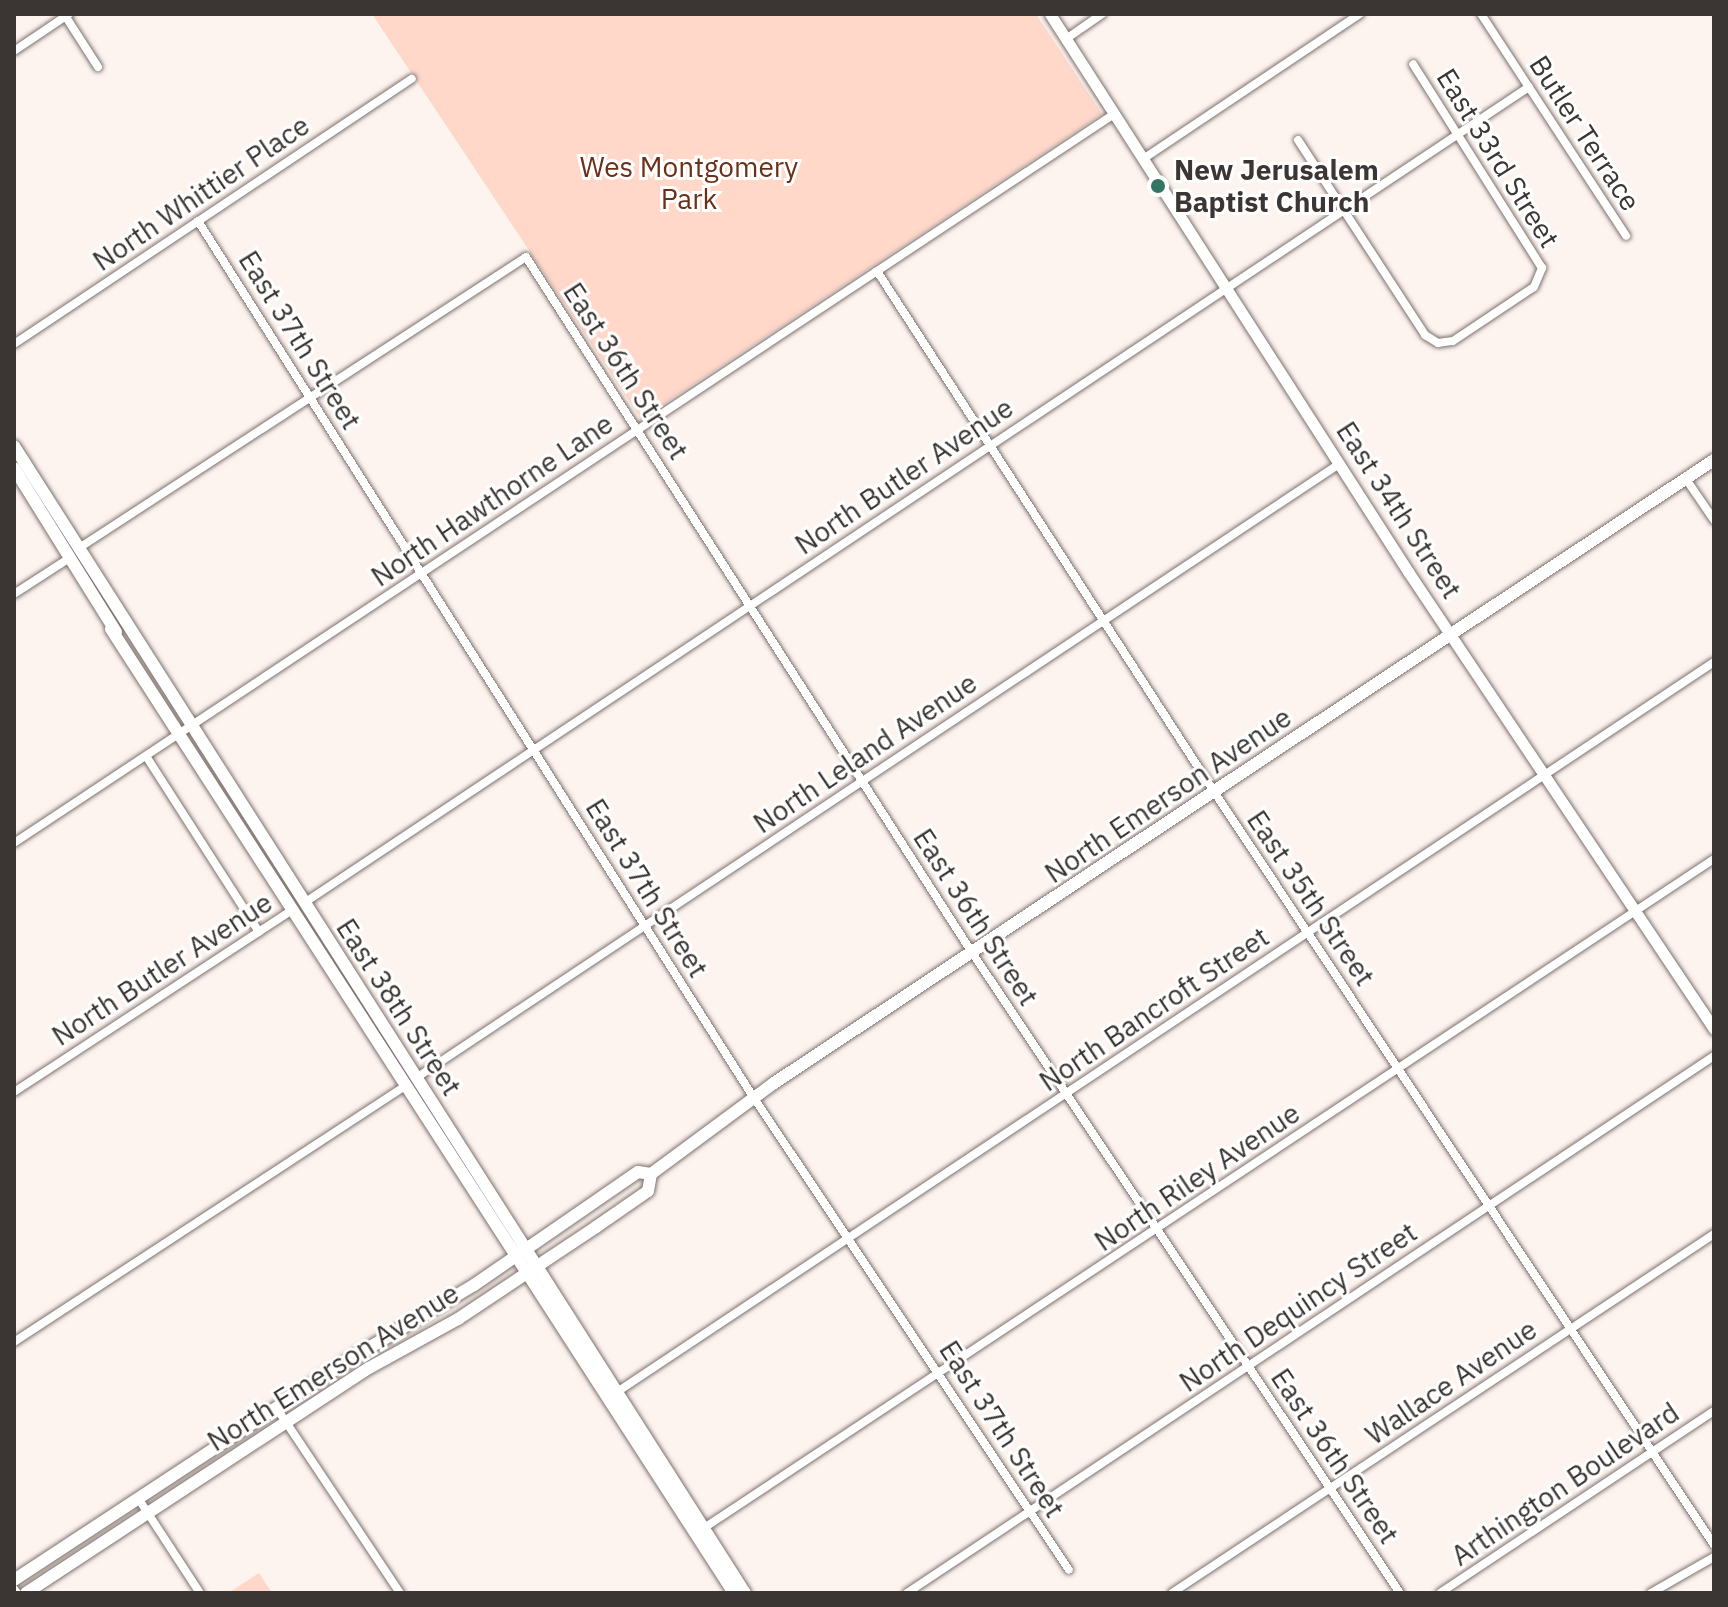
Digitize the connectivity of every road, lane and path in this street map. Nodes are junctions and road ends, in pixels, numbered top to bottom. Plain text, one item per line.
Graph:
1 (1050, 14) edge
2 (1102, 14) edge
3 (1360, 14) edge
4 (1481, 14) edge
5 (66, 15) edge
6 (1066, 39) junction
7 (14, 51) edge
8 (1413, 64) dead end
9 (98, 67) dead end
10 (412, 79) dead end
11 (1529, 87) junction
12 (1114, 114) junction
13 (1459, 134) junction
14 (1298, 140) dead end
15 (1143, 159) junction
16 (1344, 211) junction
17 (198, 221) junction
18 (1626, 236) dead end
19 (877, 271) junction
20 (1227, 288) junction
21 (14, 344) edge
22 (310, 398) junction
23 (637, 430) junction
24 (14, 446) edge
25 (990, 446) junction
26 (1714, 460) edge
27 (1339, 464) junction
28 (14, 468) edge
29 (1686, 479) junction
30 (1714, 520) edge
31 (75, 552) junction
32 (422, 574) junction
33 (14, 594) edge
34 (749, 605) junction
35 (1103, 621) junction
36 (1451, 633) junction
37 (1714, 662) edge
38 (193, 726) junction
39 (177, 737) junction
40 (534, 749) junction
41 (146, 756) junction
42 (1545, 775) junction
43 (862, 781) junction
44 (1215, 793) junction
45 (14, 843) edge
46 (1714, 859) edge
47 (299, 906) junction
48 (1636, 911) junction
49 (644, 926) junction
50 (259, 932) junction
51 (1308, 932) junction
52 (973, 954) junction
53 (1714, 1029) edge
54 (1714, 1056) edge
55 (1399, 1069) junction
56 (411, 1081) junction
57 (14, 1092) edge
58 (1066, 1093) junction
59 (754, 1098) junction
60 (651, 1174) junction
61 (1490, 1205) junction
62 (1157, 1230) junction
63 (1714, 1234) edge
64 (850, 1237) junction
65 (521, 1253) junction
66 (537, 1267) junction
67 (525, 1274) junction
68 (1572, 1328) junction
69 (14, 1342) edge
70 (1249, 1367) junction
71 (940, 1375) junction
72 (617, 1392) junction
73 (276, 1407) junction
74 (1714, 1411) edge
75 (286, 1422) junction
76 (1653, 1452) junction
77 (1330, 1489) junction
78 (138, 1498) junction
79 (1030, 1511) junction
80 (148, 1513) junction
81 (704, 1528) junction
82 (1714, 1545) edge
83 (1714, 1557) edge
84 (1069, 1570) dead end
85 (14, 1580) edge
86 (26, 1593) edge
87 (200, 1593) edge
88 (400, 1593) edge
89 (734, 1593) edge
90 (745, 1593) edge
91 (907, 1593) edge
92 (1172, 1593) edge
93 (1400, 1593) edge
94 (1440, 1593) edge
95 (1651, 1593) edge

1 - 6 main road, East 34th Street
2 - 6 street
3 - 15 street
4 - 11 street, Butler Terrace
5 - 7 street
5 - 9 street
6 - 12 main road, East 34th Street
8 - 13 street, East 33rd Street
10 - 17 street, North Whittier Place
11 - 13 street, North Butler Avenue
11 - 18 street, Butler Terrace
12 - 15 main road, East 34th Street
12 - 19 street, North Hawthorne Lane
13 - 16 street, North Butler Avenue
13 - 16 street, East 33rd Street
14 - 16 street
15 - 20 main road, East 34th Street
16 - 20 street, North Butler Avenue
17 - 21 street, North Whittier Place
17 - 22 street, East 37th Street
19 - 23 street, North Hawthorne Lane
19 - 25 street, East 35th Street
20 - 25 street, North Butler Avenue
20 - 27 main road, East 34th Street
22 - 23 street, East 36th Street
22 - 31 street
22 - 32 street, East 37th Street
23 - 32 street, North Hawthorne Lane
23 - 34 street, East 36th Street
24 - 31 main road, East 38th Street
25 - 34 street, North Butler Avenue
25 - 35 street, East 35th Street
26 - 29 main road, North Emerson Avenue
27 - 35 street, North Leland Avenue
27 - 36 main road, East 34th Street
28 - 31 main road, East 38th Street
29 - 30 street
29 - 36 main road, North Emerson Avenue
31 - 33 street
31 - 38 main road, East 38th Street
31 - 39 main road, East 38th Street
32 - 38 street, North Hawthorne Lane
32 - 40 street, East 37th Street
34 - 40 street, North Butler Avenue
34 - 43 street, East 36th Street
35 - 43 street, North Leland Avenue
35 - 44 street, East 35th Street
36 - 42 main road, East 34th Street
36 - 44 main road, North Emerson Avenue
37 - 42 street, North Bancroft Street
38 - 39 street, North Hawthorne Lane
38 - 47 main road, East 38th Street
39 - 41 street, North Hawthorne Lane
39 - 47 main road, East 38th Street
40 - 47 street, North Butler Avenue
40 - 49 street, East 37th Street
41 - 45 street, North Hawthorne Lane
41 - 50 street
42 - 48 main road, East 34th Street
42 - 51 street, North Bancroft Street
43 - 49 street, North Leland Avenue
43 - 52 street, East 36th Street
44 - 51 street, East 35th Street
44 - 52 main road, North Emerson Avenue
46 - 48 street, North Riley Avenue
47 - 50 street, North Butler Avenue
47 - 56 main road, East 38th Street
48 - 53 main road, East 34th Street
48 - 55 street, North Riley Avenue
49 - 56 street, North Leland Avenue
49 - 59 street, East 37th Street
50 - 57 street, North Butler Avenue
51 - 55 street, East 35th Street
51 - 58 street, North Bancroft Street
52 - 58 street, East 36th Street
52 - 59 main road, North Emerson Avenue
54 - 61 street, North Dequincy Street
55 - 61 street, East 35th Street
55 - 62 street, North Riley Avenue
56 - 65 main road, East 38th Street
56 - 69 street, North Leland Avenue
58 - 62 street, East 36th Street
58 - 64 street, North Bancroft Street
59 - 60 main road, North Emerson Avenue
59 - 64 street, East 37th Street
60 - 65 main road, North Emerson Avenue
60 - 66 main road, North Emerson Avenue
61 - 68 street, East 35th Street
61 - 70 street, North Dequincy Street
62 - 70 street, East 36th Street
62 - 71 street, North Riley Avenue
63 - 68 street, Wallace Avenue
64 - 71 street, East 37th Street
64 - 72 street, North Bancroft Street
65 - 66 main road, East 38th Street
65 - 67 main road, East 38th Street
65 - 73 main road, North Emerson Avenue
66 - 67 main road, North Emerson Avenue
66 - 72 main road, East 38th Street
67 - 75 main road, North Emerson Avenue
67 - 89 main road, East 38th Street
68 - 76 street, East 35th Street
68 - 77 street, Wallace Avenue
70 - 77 street, East 36th Street
70 - 79 street, North Dequincy Street
71 - 79 street, East 37th Street
71 - 81 street, North Riley Avenue
72 - 81 main road, East 38th Street
73 - 75 street
73 - 78 main road, North Emerson Avenue
74 - 76 street, Arthington Boulevard
75 - 80 main road, North Emerson Avenue
75 - 88 street
76 - 82 street, East 35th Street
76 - 94 street, Arthington Boulevard
77 - 92 street, Wallace Avenue
77 - 93 street, East 36th Street
78 - 80 street
78 - 85 main road, North Emerson Avenue
79 - 84 street, East 37th Street
79 - 91 street, North Dequincy Street
80 - 86 main road, North Emerson Avenue
80 - 87 street
81 - 90 main road, East 38th Street
83 - 95 street

